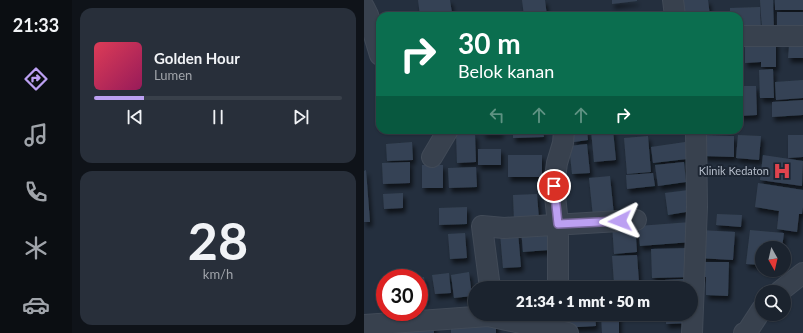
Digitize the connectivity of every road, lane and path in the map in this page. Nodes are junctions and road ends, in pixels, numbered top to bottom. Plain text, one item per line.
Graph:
1 (673, 0) edge
2 (364, 7) edge
3 (675, 12) edge
4 (743, 36) edge
5 (803, 36) edge
6 (376, 42) edge
7 (446, 134) edge
8 (564, 134) edge
9 (696, 134) edge
10 (432, 157) dead end
11 (636, 220) dead end
12 (558, 224) junction
13 (803, 273) edge
14 (489, 281) edge
15 (558, 281) edge
16 (788, 285) edge
17 (468, 318) edge
18 (507, 321) edge
19 (755, 321) edge
20 (562, 326) edge
21 (372, 327) edge
22 (524, 328) edge
23 (692, 333) edge
24 (748, 333) edge

1 - 3 street
2 - 6 street
4 - 5 street
7 - 10 street
8 - 12 street
9 - 23 street
11 - 12 street
12 - 14 street
12 - 15 street
13 - 16 street
17 - 21 street
18 - 22 street
19 - 24 street
20 - 22 street

